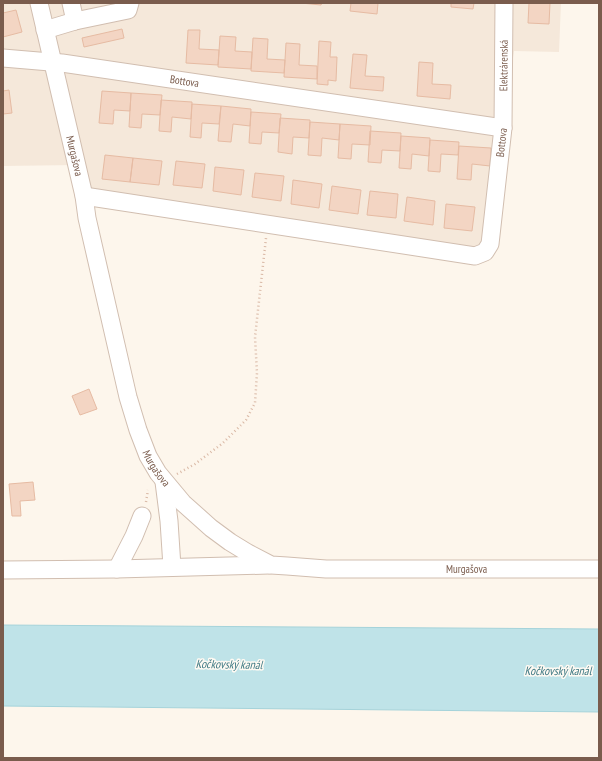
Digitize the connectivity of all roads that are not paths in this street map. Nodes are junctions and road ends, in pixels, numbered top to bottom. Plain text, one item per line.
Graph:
1 (39, 3) edge
2 (71, 3) edge
3 (130, 3) edge
4 (504, 3) edge
5 (75, 21) junction
6 (45, 30) junction
7 (3, 58) edge
8 (52, 62) junction
9 (502, 128) junction
10 (84, 196) junction
11 (164, 481) junction
12 (142, 516) road end
13 (272, 564) junction
14 (172, 567) junction
15 (117, 569) junction
16 (599, 569) edge
17 (3, 570) edge

1 - 6 street, Murgašova
2 - 5 street
3 - 5 street
4 - 9 street, Elektrárenská
5 - 6 street
6 - 8 street, Murgašova
7 - 8 street, Bottova
8 - 9 street, Bottova
8 - 10 street, Murgašova
9 - 10 street, Bottova
10 - 11 street, Murgašova
11 - 13 street, Murgašova
11 - 14 street
12 - 15 street
13 - 14 street
13 - 16 street, Murgašova
14 - 15 street
15 - 17 street

